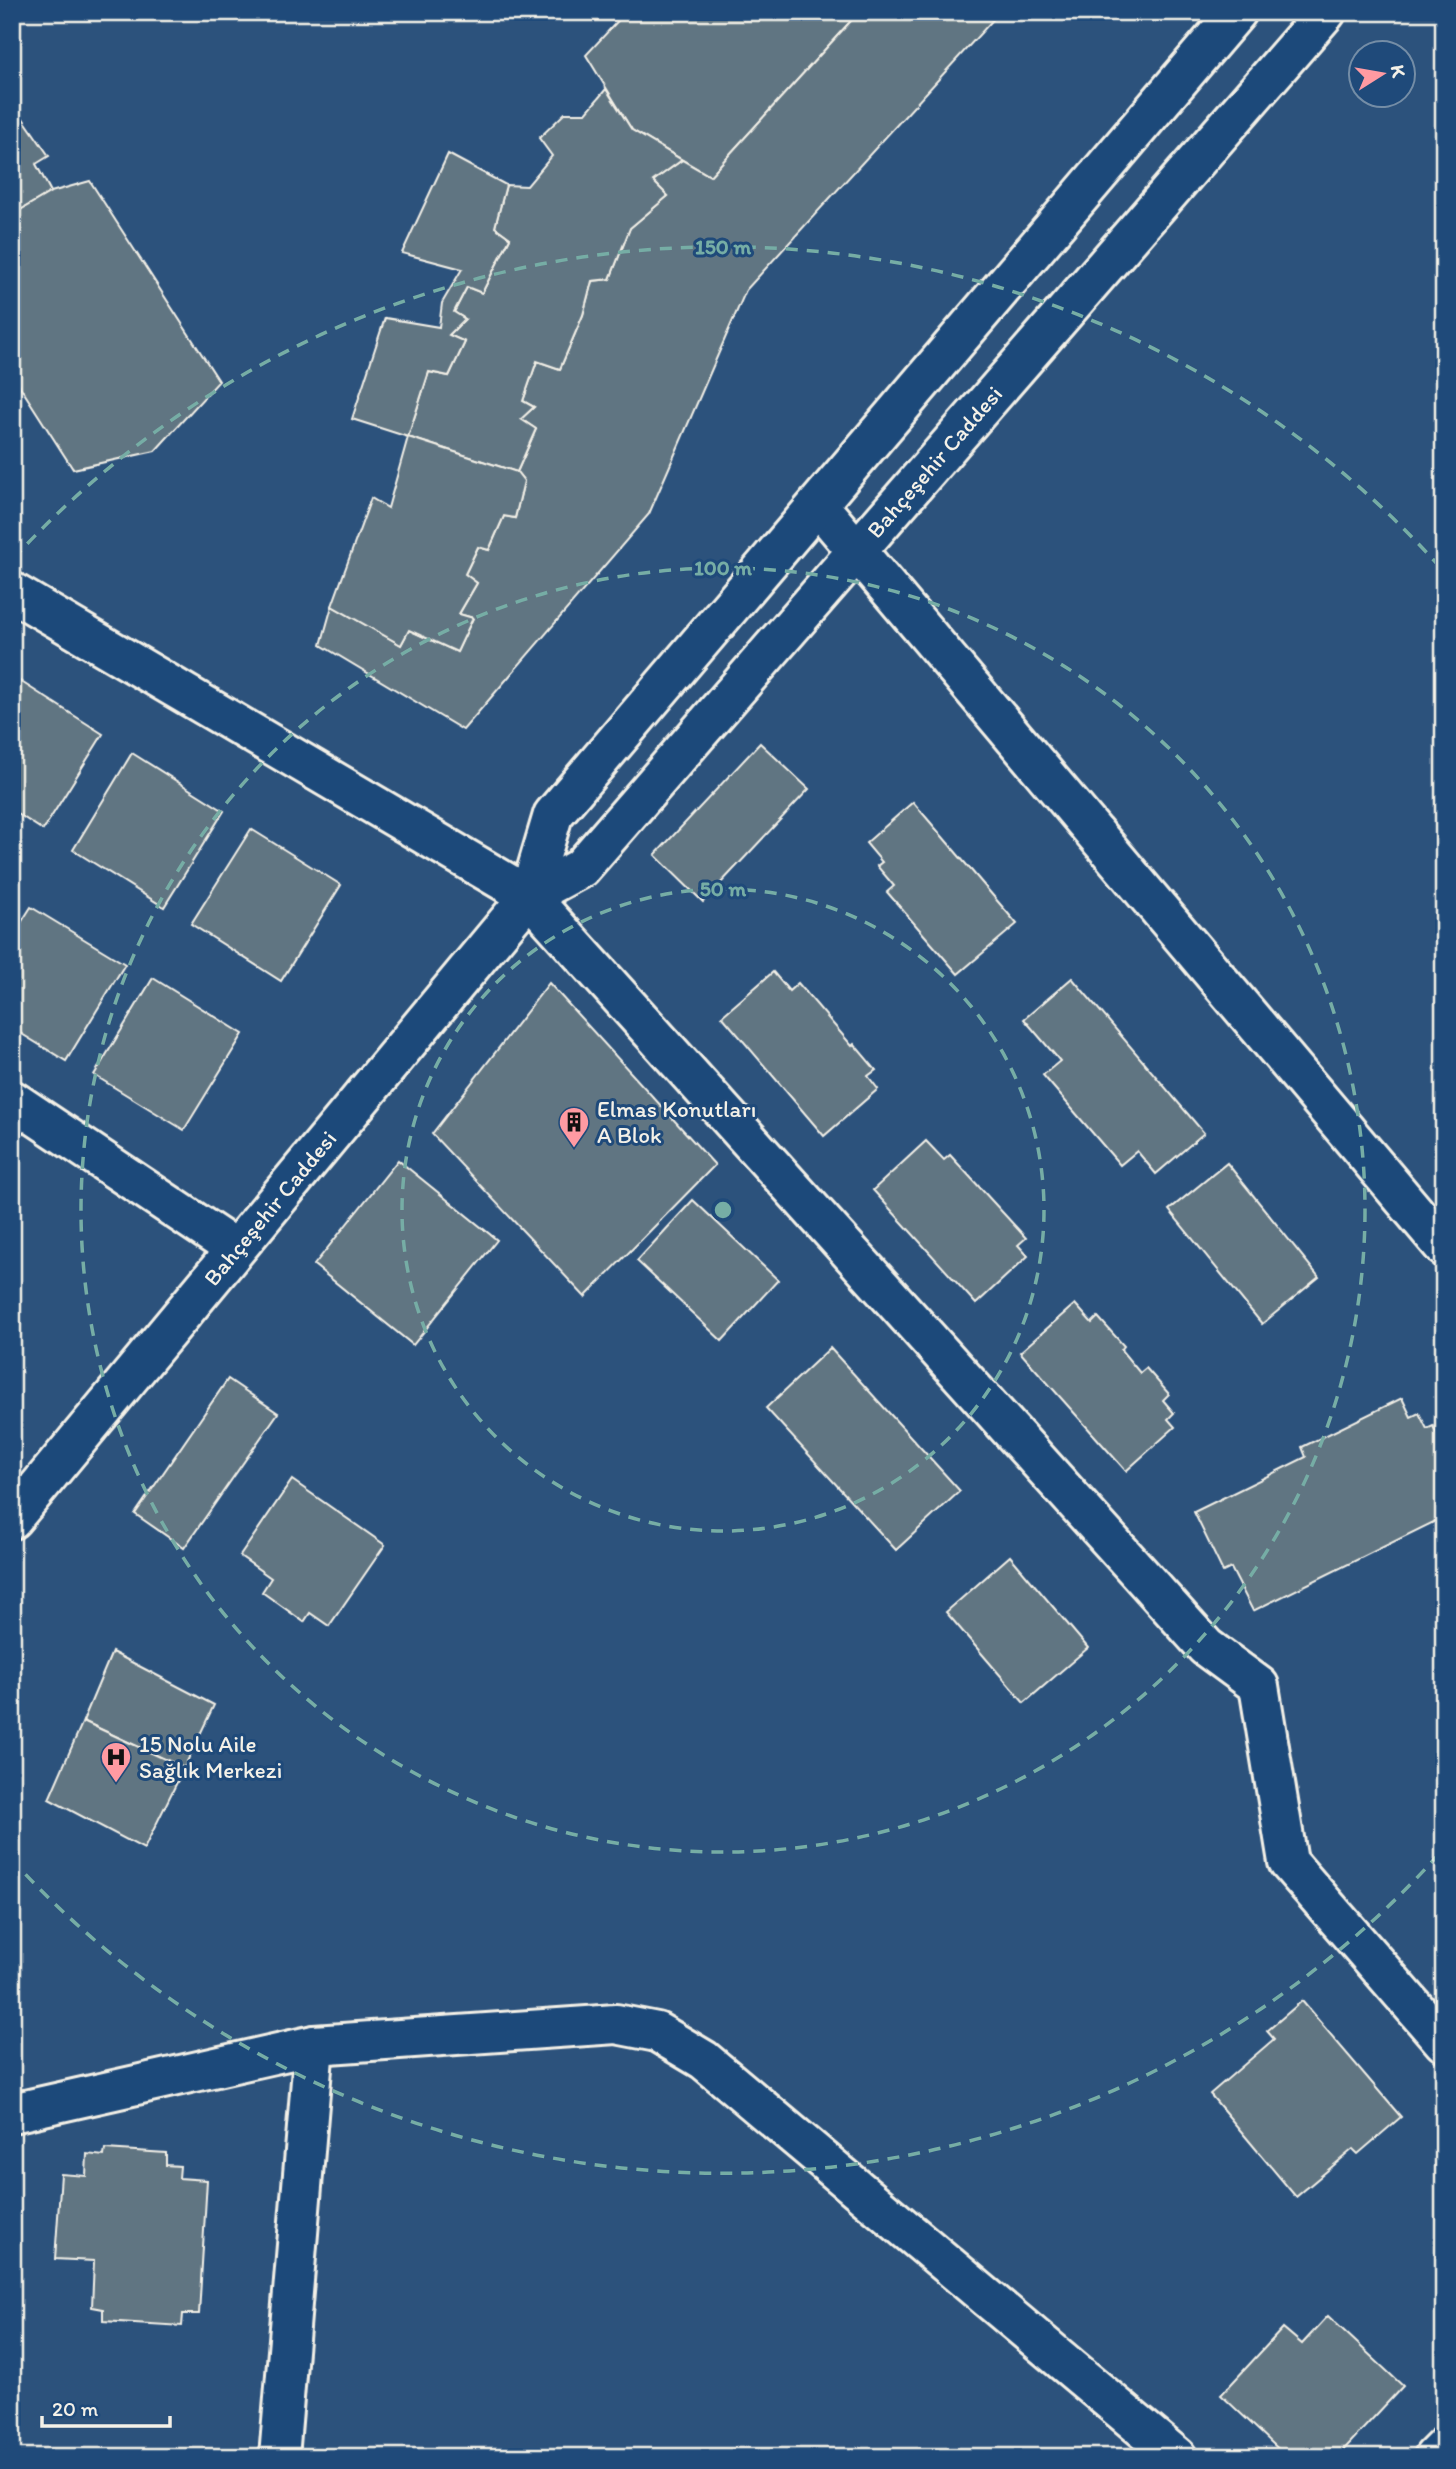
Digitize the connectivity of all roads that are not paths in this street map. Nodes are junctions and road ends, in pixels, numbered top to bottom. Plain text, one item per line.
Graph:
1 (1237, 12) edge
2 (1326, 12) edge
3 (818, 505) junction
4 (856, 552) junction
5 (12, 592) edge
6 (530, 896) junction
7 (12, 1100) edge
8 (1444, 1247) edge
9 (235, 1249) junction
10 (12, 1519) edge
11 (1444, 2042) edge
12 (314, 2045) junction
13 (12, 2113) edge
14 (1444, 2447) edge
15 (279, 2457) edge
16 (1177, 2457) edge
17 (1434, 2457) edge

1 - 3 street, Bahçeşehir Caddesi
2 - 4 street, Bahçeşehir Caddesi
3 - 4 street
3 - 6 street, Bahçeşehir Caddesi
4 - 6 street, Bahçeşehir Caddesi
4 - 8 street
5 - 6 street
6 - 9 street, Bahçeşehir Caddesi
6 - 11 street
7 - 9 street
9 - 10 street, Bahçeşehir Caddesi
12 - 13 street
12 - 15 street
12 - 16 street
14 - 17 street

